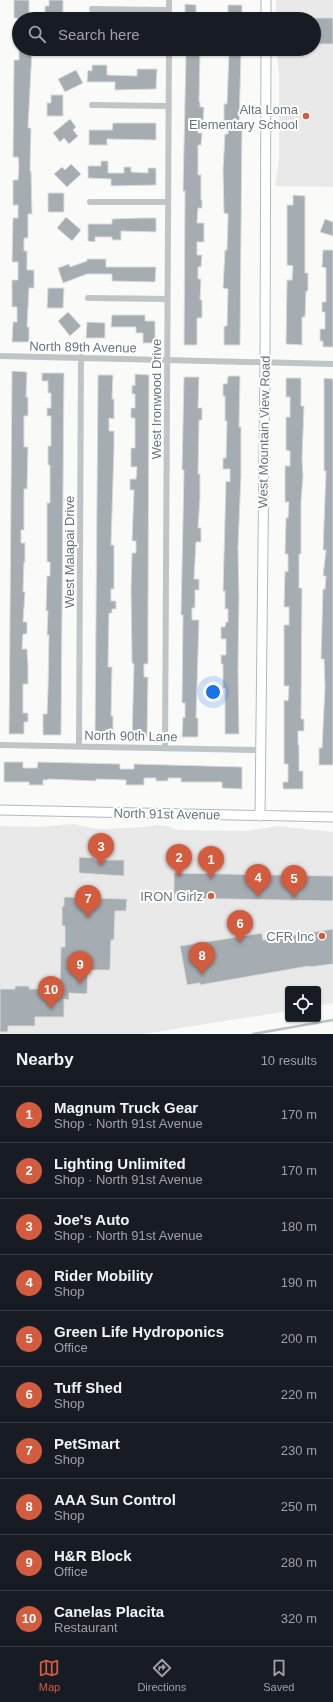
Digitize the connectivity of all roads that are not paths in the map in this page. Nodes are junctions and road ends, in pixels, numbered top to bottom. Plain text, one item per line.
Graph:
1 (170, 0) edge
2 (266, 0) edge
3 (92, 9) dead end
4 (169, 10) joint
5 (266, 12) edge
6 (169, 56) edge
7 (266, 56) edge
8 (92, 105) dead end
9 (169, 106) junction
10 (90, 202) dead end
11 (168, 202) junction
12 (88, 298) dead end
13 (168, 299) junction
14 (0, 356) edge
15 (81, 358) junction
16 (167, 360) junction
17 (265, 362) junction
18 (333, 364) edge
19 (0, 745) edge
20 (80, 746) junction
21 (164, 748) junction
22 (261, 750) junction
23 (0, 810) edge
24 (260, 816) junction
25 (333, 817) edge

1 - 4 street
2 - 5 street
3 - 4 street
6 - 9 street, West Ironwood Drive
7 - 17 street, West Mountain View Road
8 - 9 street
9 - 11 street, West Ironwood Drive
10 - 11 street
11 - 13 street, West Ironwood Drive
12 - 13 street
13 - 16 street, West Ironwood Drive
14 - 15 street, North 89th Avenue
15 - 16 street, North 89th Avenue
15 - 20 street, West Malapai Drive
16 - 17 street, North 89th Avenue
16 - 21 street, West Ironwood Drive
17 - 18 street, North 89th Avenue
17 - 22 street, West Mountain View Road
19 - 20 street, North 90th Lane
20 - 21 street, North 90th Lane
21 - 22 street, North 90th Lane
22 - 24 street, West Mountain View Road
23 - 24 street, North 91st Avenue
24 - 25 street, North 91st Avenue

